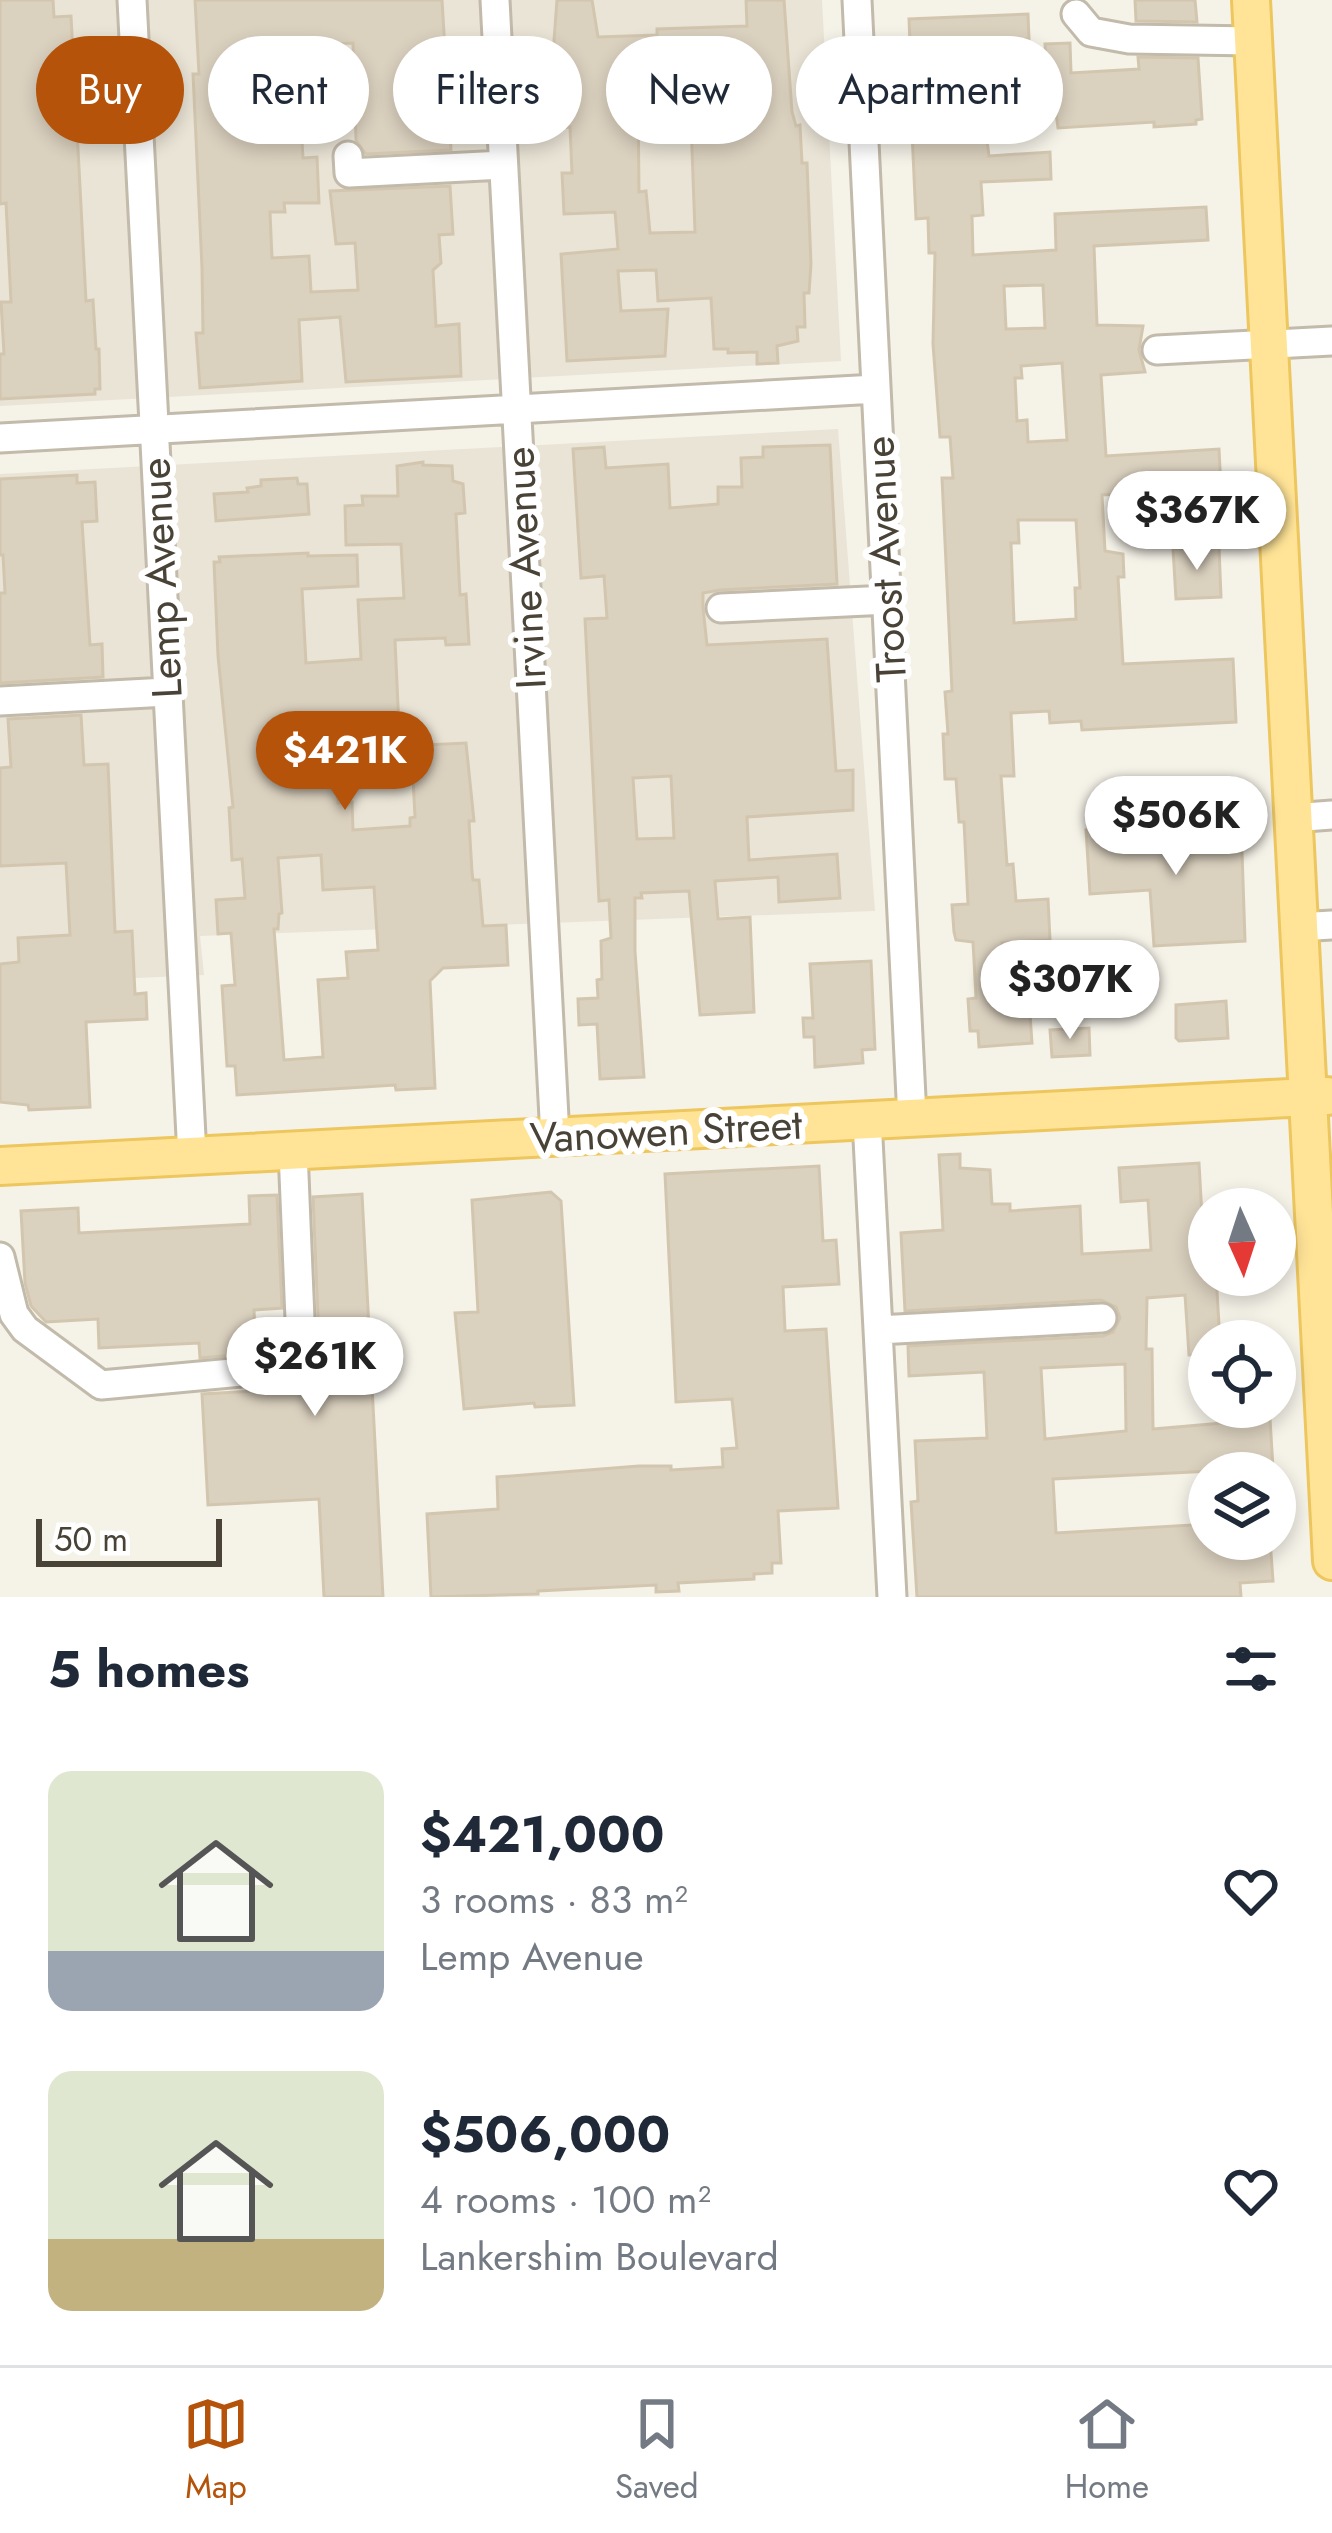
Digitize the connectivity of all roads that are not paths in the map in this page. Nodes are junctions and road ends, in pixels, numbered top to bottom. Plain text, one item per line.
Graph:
1 (131, 0) edge
2 (495, 0) edge
3 (857, 0) edge
4 (1251, 0) edge
5 (1076, 14) dead end
6 (1253, 40) junction
7 (349, 156) dead end
8 (503, 165) junction
9 (1332, 341) edge
10 (1268, 344) junction
11 (1157, 350) dead end
12 (876, 389) junction
13 (517, 409) junction
14 (154, 429) junction
15 (0, 438) edge
16 (888, 600) junction
17 (721, 608) dead end
18 (167, 692) junction
19 (0, 701) edge
20 (1332, 815) edge
21 (1292, 818) junction
22 (1315, 926) edge
23 (1319, 1096) edge
24 (912, 1118) junction
25 (867, 1120) junction
26 (555, 1137) junction
27 (293, 1150) junction
28 (192, 1156) junction
29 (0, 1166) edge
30 (0, 1256) edge
31 (1102, 1318) dead end
32 (878, 1330) junction
33 (1332, 1561) edge
34 (892, 1597) edge

1 - 14 street, Lemp Avenue
2 - 8 street, Irvine Avenue
3 - 12 street, Troost Avenue
4 - 6 main road
5 - 6 street
6 - 10 main road
7 - 8 street
8 - 13 street, Irvine Avenue
9 - 10 street
10 - 11 street
10 - 21 main road
12 - 13 street
12 - 16 street, Troost Avenue
13 - 14 street
13 - 26 street, Irvine Avenue
14 - 15 street
14 - 18 street, Lemp Avenue
16 - 17 street
16 - 24 street, Troost Avenue
18 - 19 street
18 - 28 street, Lemp Avenue
20 - 21 street
21 - 22 main road
22 - 23 main road
23 - 24 main road, Vanowen Street
23 - 33 main road
24 - 25 main road, Vanowen Street
25 - 26 main road, Vanowen Street
25 - 32 street
26 - 27 main road, Vanowen Street
27 - 28 main road, Vanowen Street
27 - 30 street
28 - 29 main road, Vanowen Street
31 - 32 street
32 - 34 street

